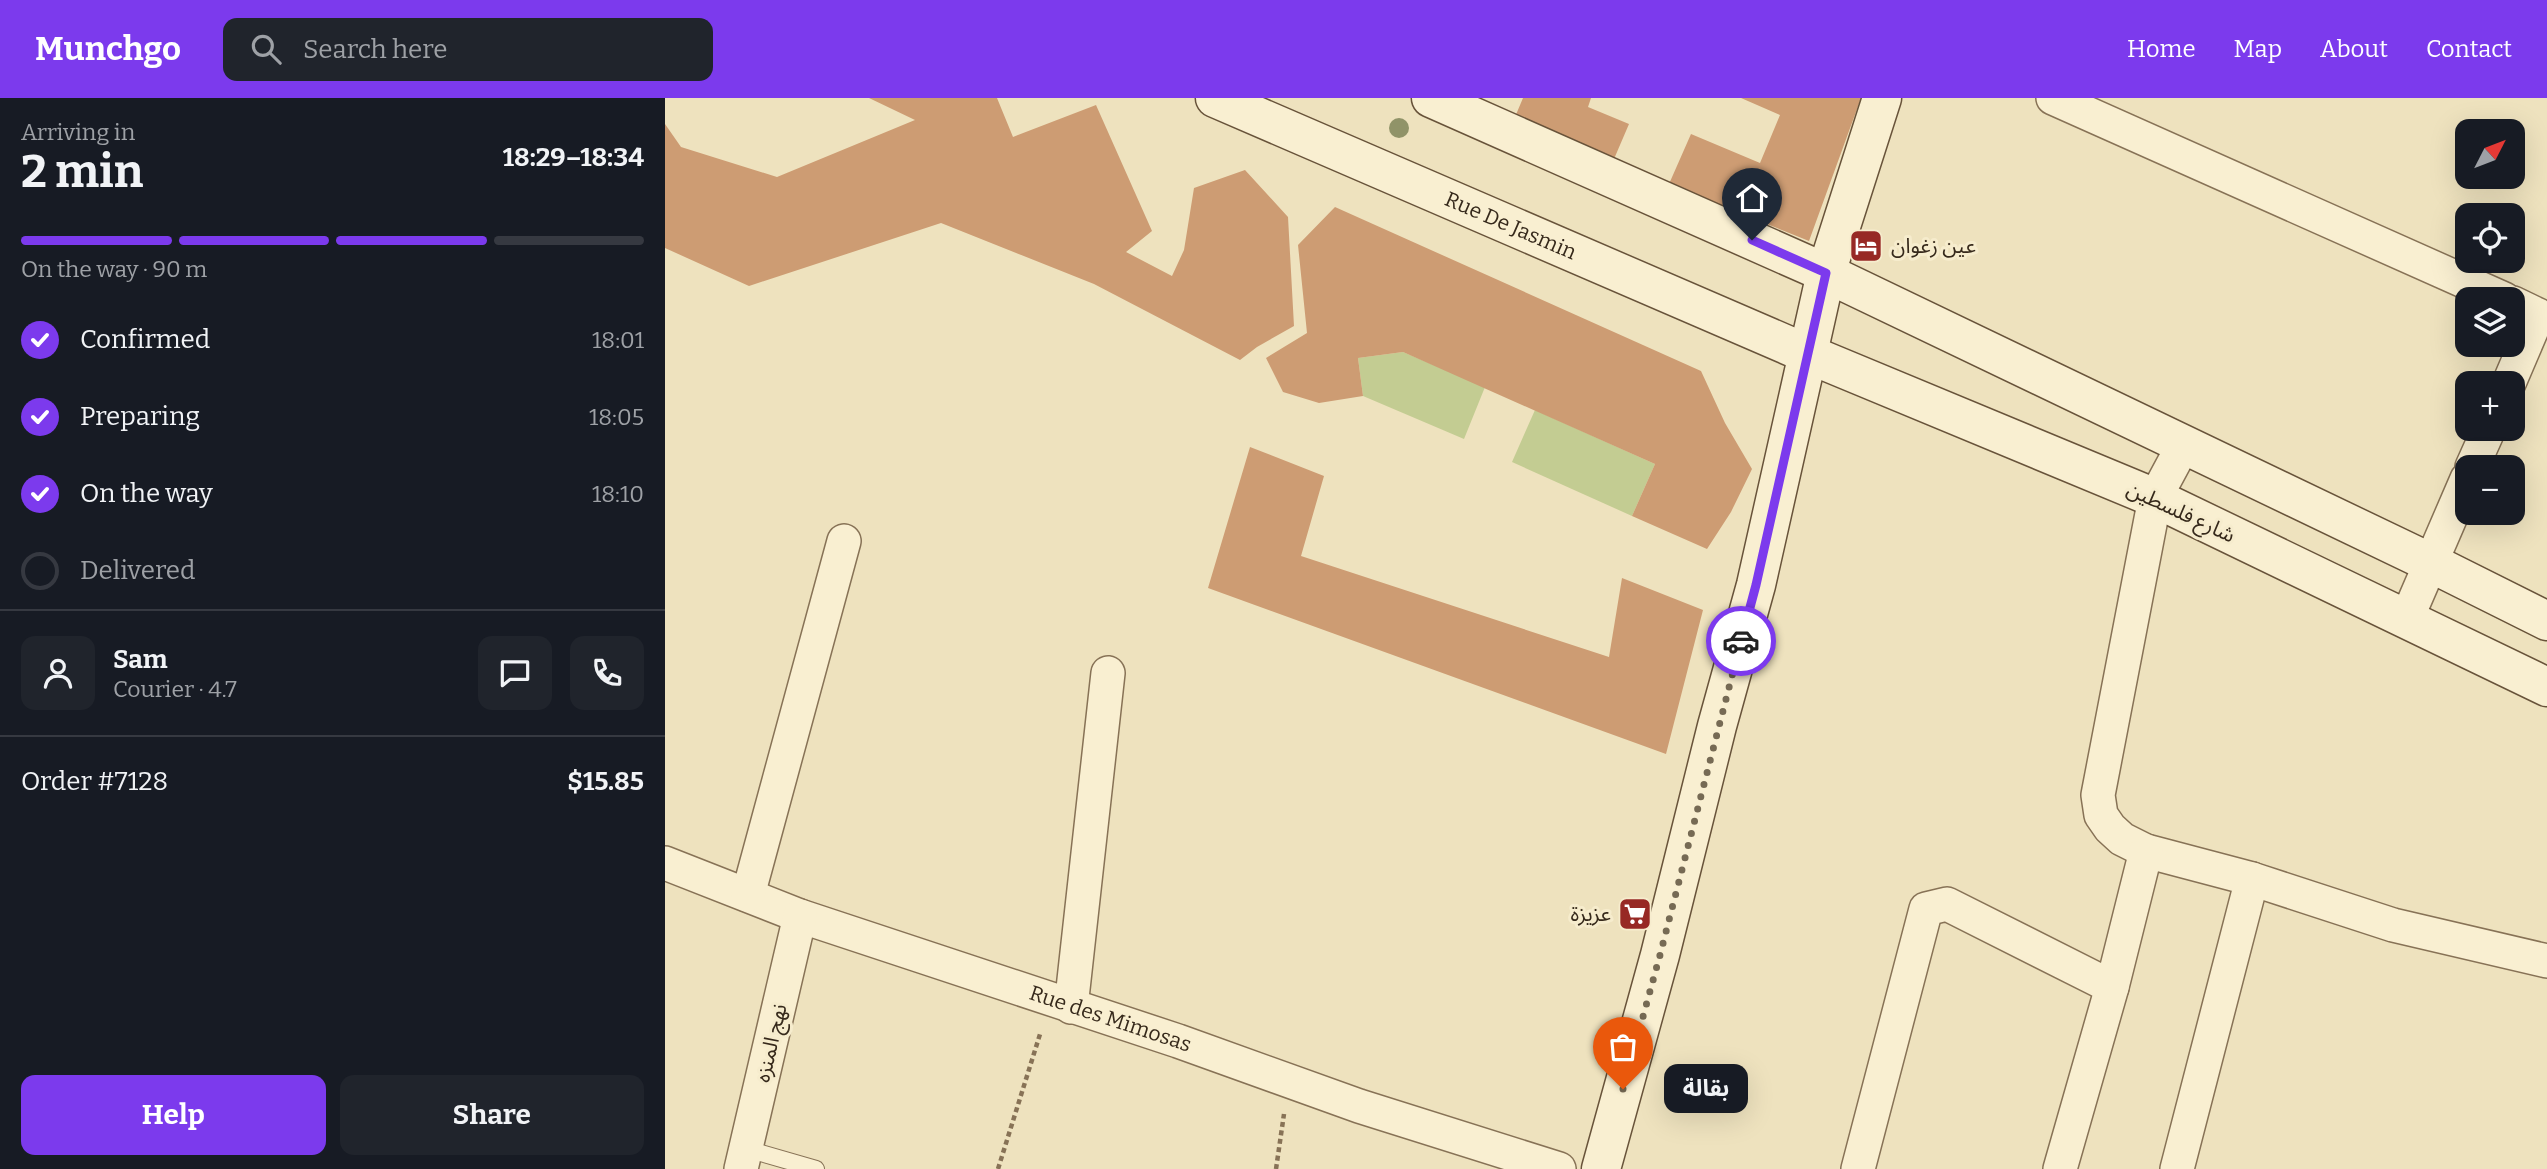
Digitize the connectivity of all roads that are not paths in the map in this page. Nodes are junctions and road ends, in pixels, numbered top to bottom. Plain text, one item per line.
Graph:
1 (1215, 98) edge
2 (1431, 98) edge
3 (1882, 98) edge
4 (2053, 98) edge
5 (1826, 273) junction
6 (2477, 287) edge
7 (2525, 309) edge
8 (2525, 345) edge
9 (1808, 354) junction
10 (2184, 444) junction
11 (2155, 498) junction
12 (2455, 507) edge
13 (844, 541) dead end
14 (2431, 563) junction
15 (2407, 618) junction
16 (2547, 621) edge
17 (1108, 673) dead end
18 (2547, 687) edge
19 (2146, 851) junction
20 (665, 863) edge
21 (2252, 879) junction
22 (748, 895) junction
23 (800, 916) junction
24 (2547, 961) edge
25 (2112, 987) junction
26 (1061, 1004) junction
27 (744, 1159) edge
28 (816, 1169) edge
29 (1559, 1169) edge
30 (1601, 1169) edge
31 (1858, 1169) edge
32 (2060, 1169) edge
33 (2177, 1169) edge

1 - 9 street, Rue De Jasmin
2 - 5 street
3 - 5 street
4 - 6 street
5 - 9 street
5 - 10 street
7 - 8 street
9 - 11 street, شارع فلسطين
9 - 30 street
10 - 11 street
10 - 14 street
11 - 15 street, شارع فلسطين
11 - 19 street
12 - 14 street
13 - 22 street
14 - 15 street
14 - 16 street
15 - 18 street, شارع فلسطين
17 - 26 street
19 - 21 street
19 - 25 street
20 - 22 street, Rue des Mimosas
21 - 24 street
21 - 33 street
22 - 23 street, Rue des Mimosas
23 - 26 street, Rue des Mimosas
23 - 27 street, نهج المنزه
25 - 31 street
25 - 32 street
26 - 29 street, Rue des Mimosas
27 - 28 lane

